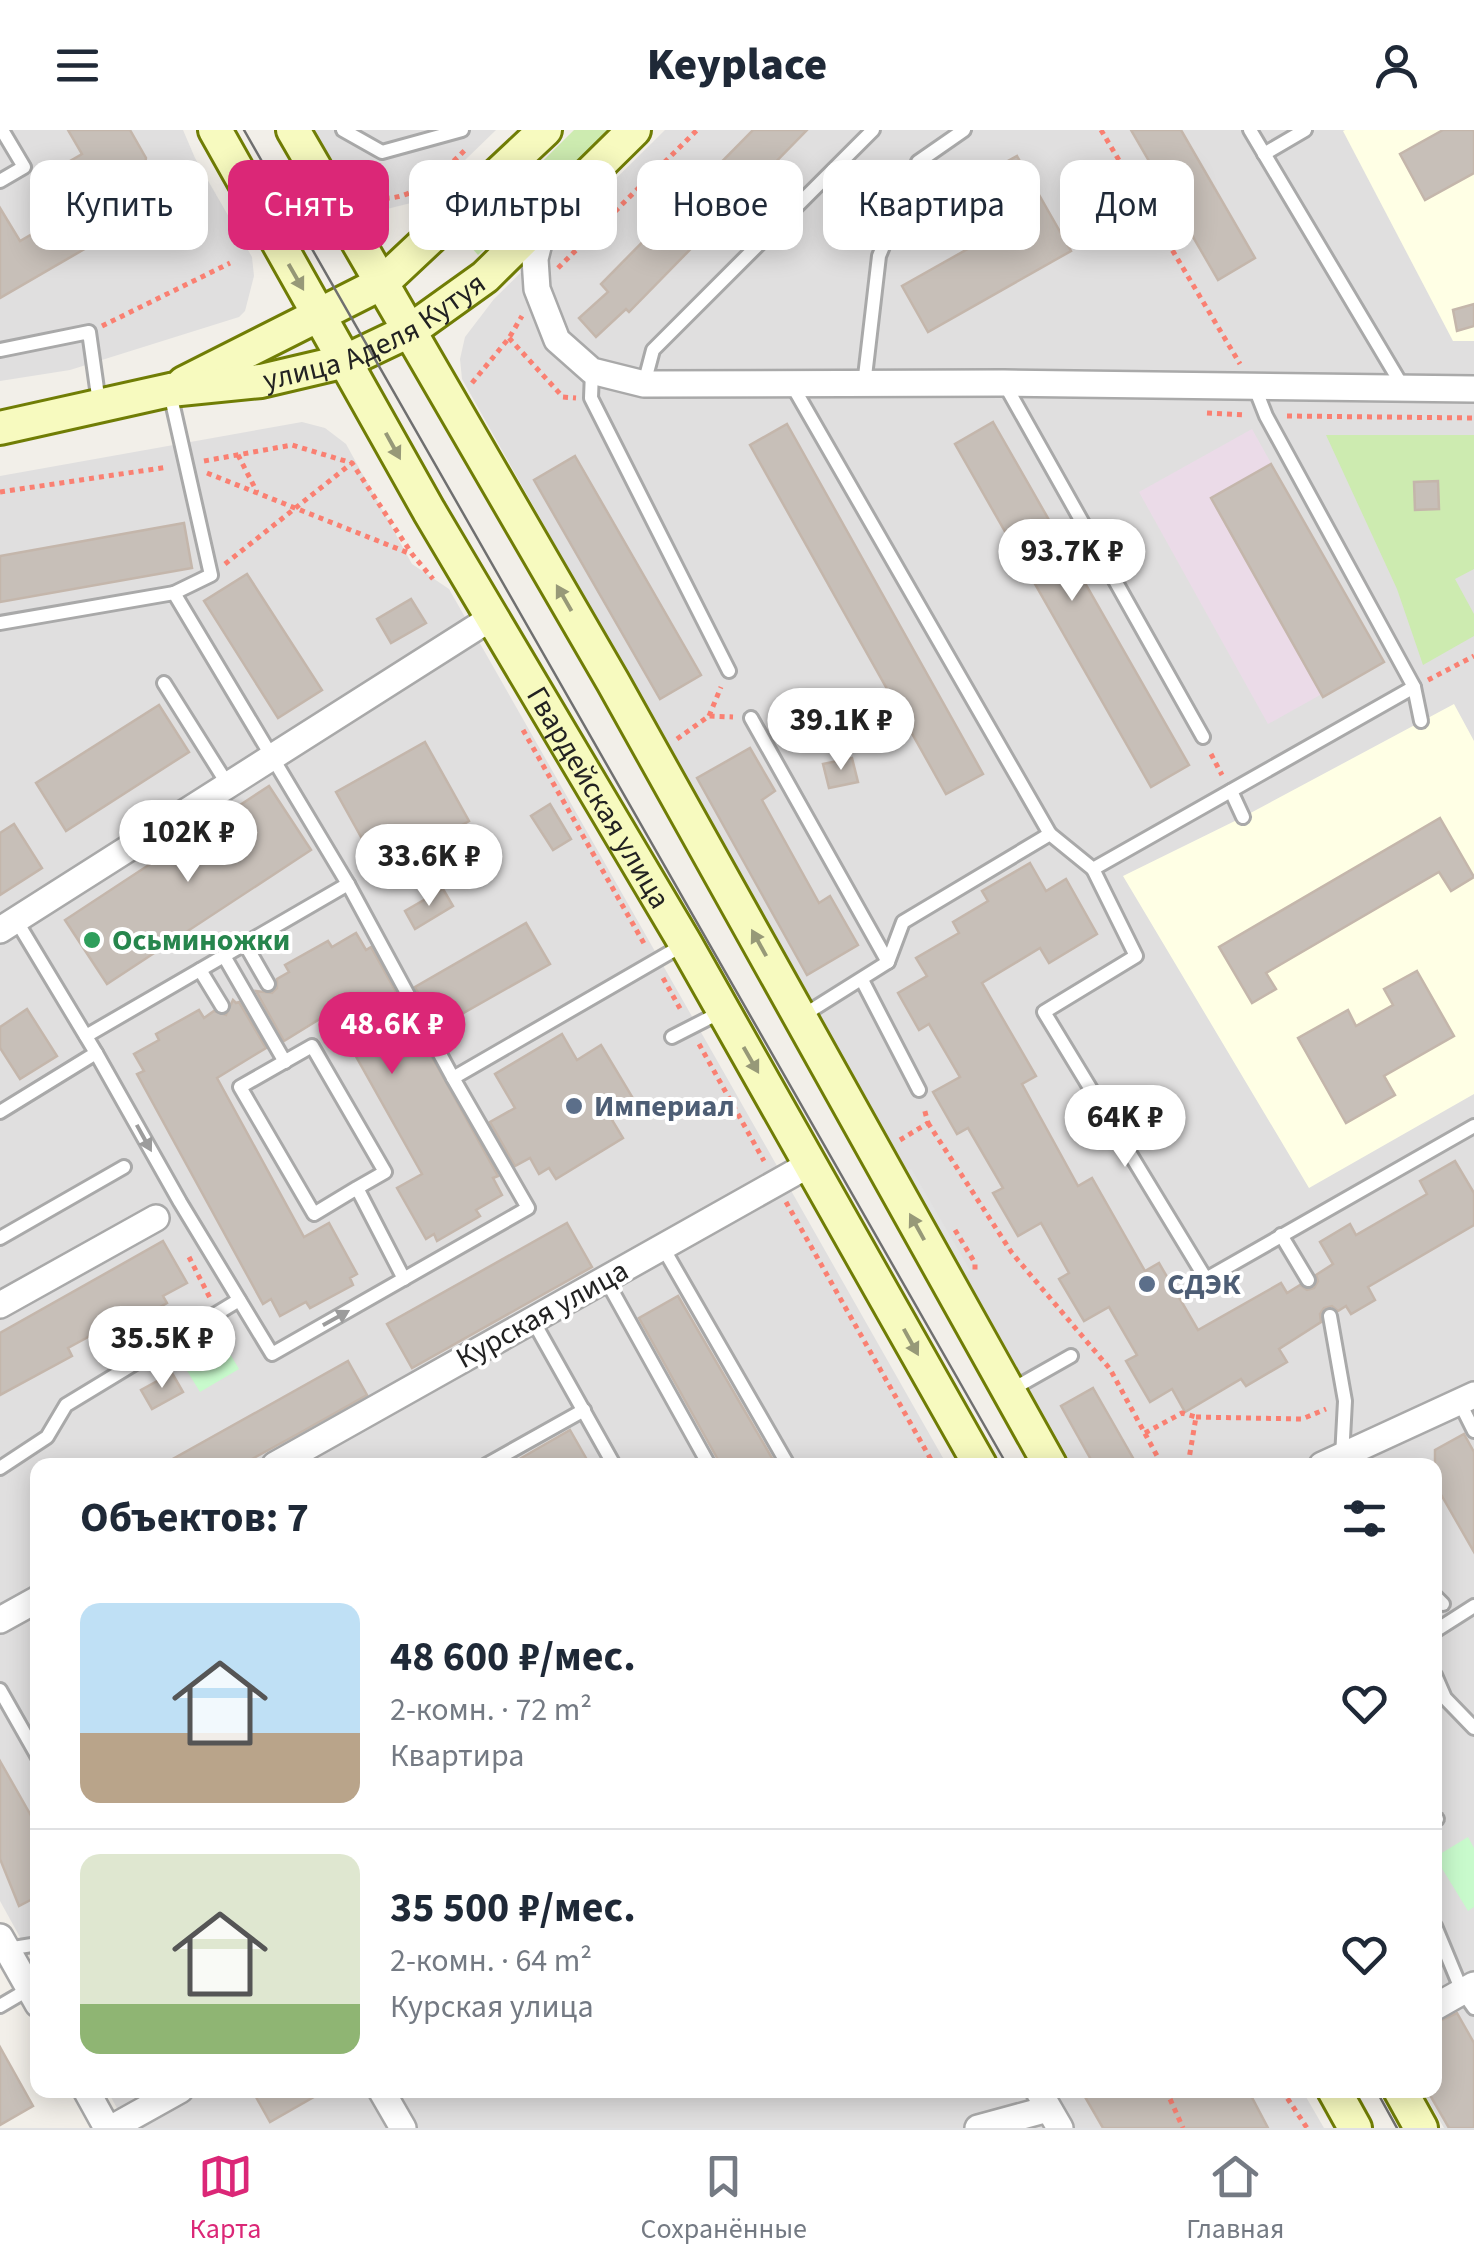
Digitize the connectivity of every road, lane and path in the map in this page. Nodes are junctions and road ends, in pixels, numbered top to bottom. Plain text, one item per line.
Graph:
1 (2, 130) edge
2 (216, 130) edge
3 (293, 130) edge
4 (343, 130) edge
5 (462, 130) edge
6 (545, 130) edge
7 (634, 130) edge
8 (697, 130) edge
9 (873, 130) edge
10 (964, 130) edge
11 (1101, 130) edge
12 (1250, 130) edge
13 (1306, 130) edge
14 (474, 142) dead end
15 (1264, 154) junction
16 (604, 160) edge
17 (0, 181) edge
18 (389, 199) edge
19 (513, 250) edge
20 (537, 250) edge
21 (230, 263) dead end
22 (382, 283) junction
23 (537, 289) junction
24 (318, 315) junction
25 (410, 330) junction
26 (89, 332) junction
27 (0, 350) edge
28 (346, 361) junction
29 (592, 370) junction
30 (472, 382) dead end
31 (1004, 383) junction
32 (644, 384) junction
33 (792, 385) junction
34 (864, 385) junction
35 (1254, 388) junction
36 (1404, 389) junction
37 (170, 390) junction
38 (1474, 390) edge
39 (100, 408) junction
40 (0, 428) edge
41 (238, 455) junction
42 (352, 463) junction
43 (186, 464) junction
44 (0, 492) edge
45 (257, 494) junction
46 (294, 509) junction
47 (412, 554) junction
48 (211, 575) junction
49 (439, 586) dead end
50 (174, 593) junction
51 (491, 618) junction
52 (0, 624) edge
53 (1474, 656) edge
54 (728, 671) joint
55 (164, 683) dead end
56 (1414, 687) junction
57 (709, 716) junction
58 (751, 718) joint
59 (517, 720) dead end
60 (1421, 722) dead end
61 (1203, 737) joint
62 (667, 746) dead end
63 (272, 757) junction
64 (228, 784) junction
65 (1231, 791) junction
66 (1244, 816) dead end
67 (1050, 834) junction
68 (1093, 869) junction
69 (348, 884) junction
70 (8, 925) edge
71 (685, 943) junction
72 (245, 944) junction
73 (224, 956) junction
74 (654, 961) junction
75 (888, 962) junction
76 (200, 970) junction
77 (862, 980) junction
78 (268, 984) dead end
79 (222, 1006) dead end
80 (723, 1011) junction
81 (800, 1017) junction
82 (690, 1028) junction
83 (86, 1036) junction
84 (672, 1037) dead end
85 (96, 1053) junction
86 (285, 1062) junction
87 (452, 1078) junction
88 (919, 1090) joint
89 (0, 1112) edge
90 (928, 1123) junction
91 (1474, 1126) edge
92 (896, 1142) dead end
93 (810, 1164) junction
94 (124, 1167) dead end
95 (776, 1183) junction
96 (357, 1188) junction
97 (180, 1202) junction
98 (156, 1218) junction
99 (1281, 1236) junction
100 (0, 1238) edge
101 (662, 1246) junction
102 (605, 1278) junction
103 (404, 1279) junction
104 (1308, 1280) dead end
105 (239, 1300) junction
106 (0, 1305) edge
107 (1330, 1316) dead end
108 (532, 1319) junction
109 (206, 1321) junction
110 (1071, 1356) dead end
111 (1009, 1391) junction
112 (1467, 1399) edge
113 (1345, 1401) junction
114 (584, 1410) junction
115 (1196, 1417) junction
116 (1474, 1431) edge
117 (1144, 1433) junction
118 (286, 1458) edge
119 (498, 1458) edge
120 (610, 1458) edge
121 (705, 1458) edge
122 (784, 1458) edge
123 (930, 1458) edge
124 (976, 1458) edge
125 (1046, 1458) edge
126 (1158, 1458) edge
127 (1189, 1458) edge
128 (1337, 1458) edge
129 (1344, 1458) edge
130 (0, 1468) edge
131 (30, 1603) edge
132 (1474, 1606) edge
133 (0, 1620) edge
134 (1442, 1627) edge
135 (0, 1690) edge
136 (1442, 1691) edge
137 (1474, 1728) edge
138 (30, 1744) edge
139 (1442, 1940) edge
140 (2, 1941) edge
141 (30, 1943) edge
142 (30, 1991) edge
143 (1470, 1995) edge
144 (30, 1997) edge
145 (1442, 2005) edge
146 (0, 2006) edge
147 (91, 2098) edge
148 (165, 2098) edge
149 (386, 2098) edge
150 (1170, 2098) edge
151 (1287, 2098) edge
152 (1339, 2098) edge
153 (1404, 2098) edge
154 (1049, 2109) edge
155 (110, 2128) edge
156 (403, 2128) edge
157 (978, 2128) edge
158 (1183, 2128) edge
159 (1307, 2128) edge
160 (1356, 2128) edge
161 (1421, 2128) edge

1 - 17 lane
2 -> 24 main road, Гвардейская улица
3 - 22 main road
4 - 5 lane
6 - 22 main road, улица Аделя Кутуя
7 - 16 main road, улица Аделя Кутуя
8 - 23 path
9 - 32 lane
10 - 34 lane
11 - 35 path
12 - 15 lane
13 - 15 lane
14 - 18 path
15 - 36 lane
19 - 25 main road, улица Аделя Кутуя
20 - 23 street
21 - 26 path
22 - 24 main road, улица Аделя Кутуя
22 - 25 main road
23 - 29 street
23 - 30 path
24 - 28 main road, Гвардейская улица
24 - 37 main road, улица Аделя Кутуя
25 - 28 main road, улица Аделя Кутуя
81 -> 25 main road
26 - 27 lane
26 - 39 lane
28 - 37 main road, улица Аделя Кутуя
28 -> 51 main road, Гвардейская улица
29 - 32 street
29 - 54 lane
31 - 34 street
31 - 35 street
31 - 61 lane
32 - 33 street
33 - 34 street
33 - 67 lane
35 - 36 street
35 - 56 lane
36 - 38 street
37 - 39 main road, улица Аделя Кутуя
37 - 43 lane
39 - 40 main road, улица Аделя Кутуя
41 - 42 path
41 - 43 path
41 - 45 path
42 - 46 path
42 - 47 path
43 - 44 path
43 - 45 path
43 - 48 lane
45 - 46 path
46 - 47 path
46 - 48 path
47 - 49 path
48 - 50 lane
50 - 52 lane
50 - 63 lane
51 - 63 street
51 - 71 main road, Гвардейская улица
53 - 56 path
54 - 57 path
55 - 64 lane
56 - 60 lane
56 - 65 lane
57 - 58 path
57 - 62 path
58 - 75 lane
59 - 74 path
61 - 65 path
63 - 64 street
63 - 69 lane
64 - 70 street
65 - 66 lane
65 - 68 lane
67 - 68 lane
67 - 75 lane
68 - 99 lane
69 - 72 lane
69 - 87 lane
70 - 83 lane
71 - 74 lane
71 - 80 main road, Гвардейская улица
72 - 73 lane
72 - 78 lane
73 - 76 lane
73 - 86 lane
74 - 82 path
74 - 87 lane
75 - 77 lane
76 - 79 lane
76 - 83 lane
77 - 81 lane
77 - 88 lane
80 - 82 lane
80 -> 93 main road, Гвардейская улица
111 -> 81 main road
82 - 84 lane
82 - 95 path
83 - 85 lane
85 - 89 lane
85 -> 97 lane
86 - 96 lane
86 - 96 lane
87 - 103 lane
88 - 90 path
90 - 92 path
90 - 117 path
91 - 99 lane
93 - 95 street, Курская улица
93 -> 124 main road, Гвардейская улица
94 - 100 lane
95 - 101 street, Курская улица
95 - 123 path
96 - 103 lane
97 - 98 lane
97 - 105 lane
98 - 106 street
98 - 109 path
99 - 104 lane
101 - 102 street, Курская улица
101 - 122 lane
102 - 108 street, Курская улица
102 - 121 lane
105 -> 103 lane
105 - 109 lane
107 - 113 lane
108 - 114 lane
108 - 118 street, Курская улица
109 - 130 lane
110 - 111 lane
111 - 125 main road
112 - 116 lane
112 - 129 street
113 - 115 path
113 - 128 lane
114 - 119 lane
114 - 120 lane
115 - 117 path
115 - 127 path
117 - 126 path
131 - 133 street
132 - 134 lane
135 - 138 lane
136 - 137 lane
139 - 143 lane
140 - 141 lane
140 - 142 street
143 - 145 street
144 - 146 lane
147 - 155 street
148 - 155 street
149 - 156 street
150 - 158 path
151 - 159 path
152 - 160 main road
153 - 161 main road
154 - 157 street

